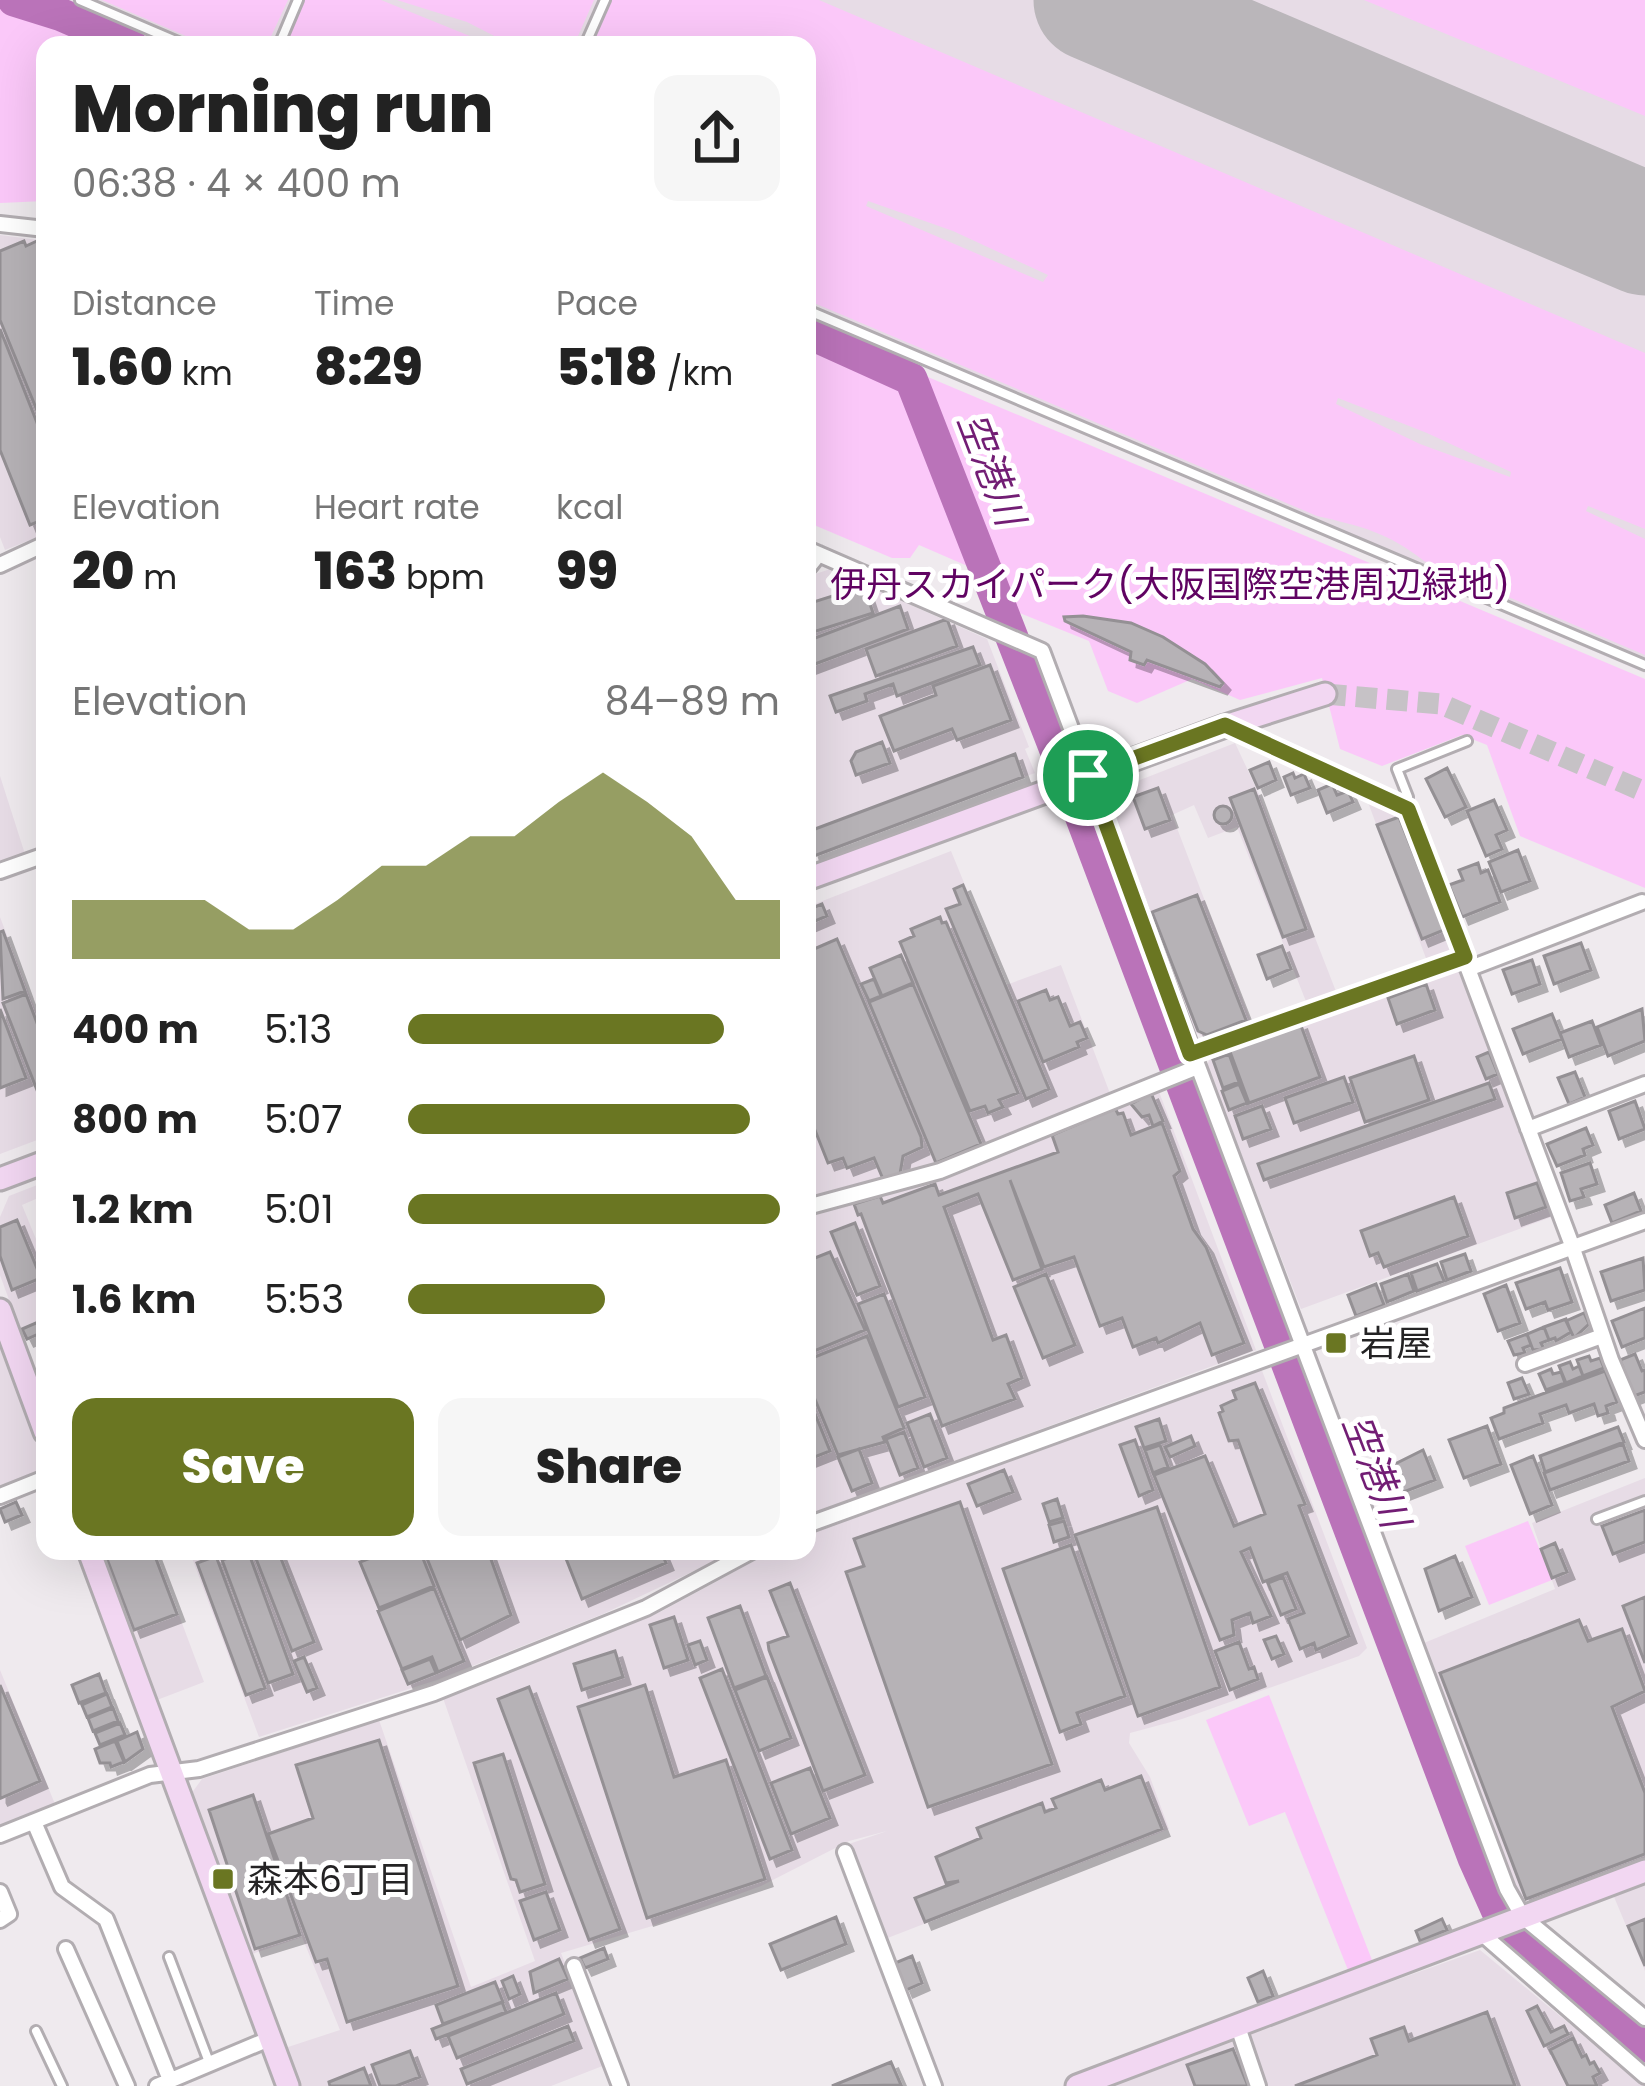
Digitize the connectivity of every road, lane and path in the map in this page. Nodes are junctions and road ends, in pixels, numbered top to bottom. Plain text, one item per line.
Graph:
1 (80, 0) edge
2 (298, 0) edge
3 (605, 0) edge
4 (164, 36) edge
5 (283, 36) edge
6 (589, 36) edge
7 (0, 224) edge
8 (36, 228) edge
9 (816, 314) edge
10 (36, 547) edge
11 (816, 553) edge
12 (1, 561) edge
13 (1645, 665) edge
14 (1325, 694) tunnel mouth
15 (1225, 725) junction
16 (1467, 741) dead end
17 (1088, 775) junction
18 (1404, 807) junction
19 (36, 858) edge
20 (0, 871) edge
21 (816, 876) edge
22 (1642, 902) dead end
23 (1466, 963) junction
24 (1191, 1064) junction
25 (1645, 1084) edge
26 (1528, 1129) junction
27 (36, 1165) edge
28 (0, 1179) edge
29 (816, 1205) edge
30 (1645, 1221) edge
31 (1571, 1247) junction
32 (0, 1310) edge
33 (1602, 1336) junction
34 (1296, 1347) junction
35 (1525, 1364) dead end
36 (36, 1408) edge
37 (1645, 1440) edge
38 (36, 1482) edge
39 (0, 1496) edge
40 (1645, 1501) edge
41 (1597, 1519) dead end
42 (816, 1522) edge
43 (92, 1560) edge
44 (735, 1560) edge
45 (171, 1775) junction
46 (34, 1822) junction
47 (0, 1835) edge
48 (845, 1852) dead end
49 (1645, 1871) edge
50 (0, 1892) edge
51 (0, 1919) edge
52 (1502, 1925) junction
53 (169, 1957) dead end
54 (66, 1959) dead end
55 (574, 1966) dead end
56 (1645, 2018) edge
57 (1237, 2024) junction
58 (37, 2031) dead end
59 (269, 2039) junction
60 (210, 2064) junction
61 (1645, 2075) edge
62 (164, 2083) edge
63 (62, 2086) edge
64 (127, 2086) edge
65 (288, 2086) edge
66 (620, 2086) edge
67 (934, 2086) edge
68 (1077, 2086) edge
69 (1258, 2086) edge

1 - 4 lane
2 - 5 lane
3 - 6 lane
7 - 8 street
9 - 13 lane
10 - 12 street
11 - 17 street
14 - 15 street
15 - 17 street
15 - 18 street
16 - 18 lane
17 - 21 street
17 - 24 street
18 - 23 street
19 - 20 street
22 - 23 street
23 - 24 street
23 - 26 street
24 - 29 street
24 - 34 street
25 - 26 street
26 - 31 street
27 - 28 street
30 - 31 street
31 - 33 street
31 - 34 street
32 - 36 street
33 - 35 street
33 - 37 street
34 - 42 street
34 - 52 street
38 - 39 street
40 - 41 lane
43 - 45 street
44 - 45 street
45 - 46 street
45 - 59 street
46 - 47 street
46 - 62 street
48 - 67 street
49 - 52 street
50 - 51 street
52 - 56 street
52 - 57 street
52 - 61 street
53 - 60 lane
54 - 64 street
55 - 66 street
57 - 68 street
57 - 69 street
58 - 63 lane
59 - 60 street
59 - 65 street
60 - 62 street

